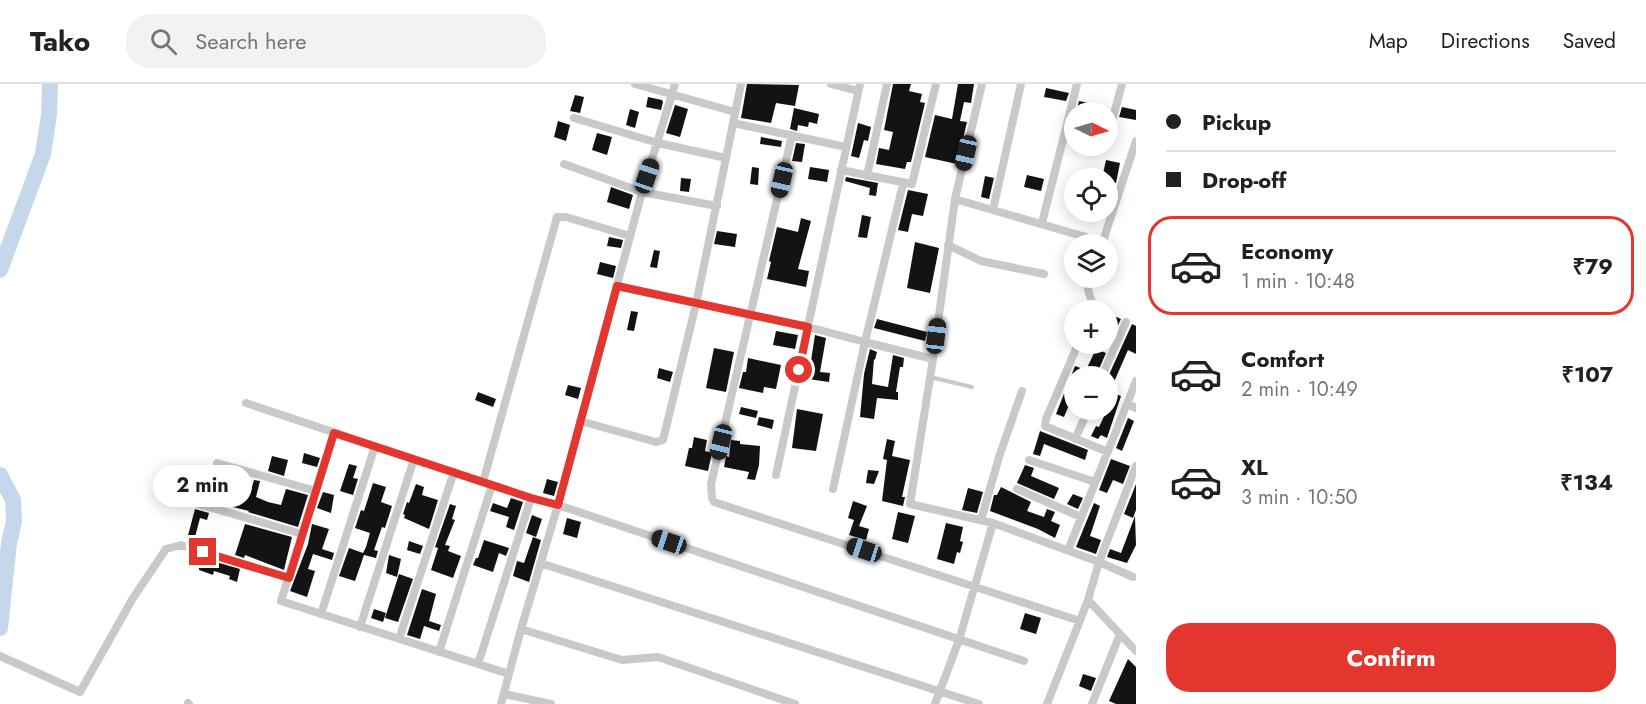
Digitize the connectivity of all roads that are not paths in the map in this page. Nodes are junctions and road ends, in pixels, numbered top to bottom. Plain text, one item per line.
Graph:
1 (635, 84) edge
2 (675, 84) edge
3 (741, 84) edge
4 (831, 84) edge
5 (887, 84) edge
6 (936, 84) edge
7 (982, 84) edge
8 (1021, 84) edge
9 (1077, 84) edge
10 (1122, 84) edge
11 (859, 87) edge
12 (672, 95) junction
13 (1117, 102) edge
14 (735, 112) junction
15 (574, 118) dead end
16 (733, 123) junction
17 (792, 135) junction
18 (1136, 141) edge
19 (658, 143) junction
20 (846, 147) junction
21 (726, 158) junction
22 (564, 164) dead end
23 (841, 170) junction
24 (867, 176) junction
25 (903, 184) junction
26 (642, 192) junction
27 (955, 199) junction
28 (717, 206) junction
29 (993, 210) junction
30 (1042, 223) junction
31 (1076, 234) edge
32 (1106, 234) edge
33 (630, 236) junction
34 (948, 245) junction
35 (1044, 274) dead end
36 (617, 286) junction
37 (696, 304) junction
38 (751, 316) junction
39 (1126, 322) dead end
40 (808, 327) junction
41 (865, 342) junction
42 (1074, 354) edge
43 (933, 359) junction
44 (1106, 366) edge
45 (930, 377) junction
46 (1136, 381) edge
47 (972, 387) dead end
48 (1022, 391) dead end
49 (246, 403) dead end
50 (1126, 404) junction
51 (1136, 408) edge
52 (1084, 420) edge
53 (580, 421) junction
54 (334, 433) junction
55 (1075, 439) junction
56 (375, 446) junction
57 (1107, 452) junction
58 (414, 459) junction
59 (1029, 459) dead end
60 (217, 463) dead end
61 (1136, 466) edge
62 (454, 472) junction
63 (776, 475) dead end
64 (483, 482) junction
65 (1095, 483) junction
66 (492, 485) junction
67 (833, 489) dead end
68 (1017, 489) dead end
69 (316, 490) junction
70 (531, 498) junction
71 (195, 503) dead end
72 (558, 505) junction
73 (1081, 517) junction
74 (981, 520) junction
75 (993, 523) junction
76 (302, 534) junction
77 (1068, 550) junction
78 (1099, 562) junction
79 (540, 563) junction
80 (1135, 575) edge
81 (289, 578) junction
82 (974, 586) junction
83 (1088, 600) junction
84 (321, 614) junction
85 (1080, 621) junction
86 (360, 627) junction
87 (521, 629) junction
88 (1120, 634) junction
89 (399, 639) junction
90 (958, 640) junction
91 (1136, 651) edge
92 (439, 652) junction
93 (0, 656) edge
94 (1024, 661) dead end
95 (478, 664) junction
96 (509, 674) junction
97 (939, 692) junction
98 (504, 694) junction
99 (501, 704) edge
100 (551, 704) edge
101 (795, 704) edge
102 (935, 704) edge
103 (979, 704) edge
104 (1047, 704) edge
105 (1092, 704) edge

1 - 12 street
2 - 12 street
3 - 14 street
4 - 11 street
5 - 24 street
6 - 25 street
7 - 27 street
8 - 29 street
9 - 30 street
10 - 13 street
11 - 20 street
12 - 14 street
12 - 19 street
14 - 16 street
15 - 19 street
16 - 17 street
16 - 21 street
17 - 20 street
17 - 38 street
18 - 32 street
19 - 21 street
19 - 26 street
20 - 23 street
21 - 28 street
22 - 26 street
23 - 24 street
23 - 40 street
24 - 25 street
25 - 41 street
26 - 28 street
26 - 33 street
27 - 29 street
27 - 34 street
28 - 37 street
29 - 30 street
30 - 31 street
33 - 36 street
33 - 64 street
34 - 35 street
34 - 43 street
36 - 37 street
36 - 53 street
37 - 38 street
37 - 53 street
38 - 40 street
38 - 82 street
39 - 44 street
40 - 41 street
40 - 63 street
41 - 43 street
41 - 67 street
42 - 55 street
43 - 45 street
45 - 47 lane
45 - 74 street
46 - 50 street
48 - 74 street
49 - 54 street
50 - 51 street
50 - 57 street
52 - 55 street
53 - 72 street
54 - 56 street
54 - 69 street
55 - 57 street
56 - 58 street
56 - 84 street
57 - 65 street
58 - 62 street
58 - 86 street
59 - 65 street
60 - 69 street
61 - 78 street
62 - 64 street
62 - 89 street
64 - 66 street
65 - 73 street
66 - 70 street
66 - 92 street
68 - 73 street
69 - 76 street
70 - 72 street
70 - 95 street
71 - 76 street
72 - 79 street
72 - 90 street
73 - 77 street
74 - 75 street
75 - 77 street
75 - 82 street
76 - 81 street
77 - 78 street
78 - 80 street
78 - 83 street
79 - 87 street
79 - 97 street
81 - 84 street
81 - 93 street
82 - 85 street
82 - 90 street
83 - 85 street
83 - 88 street
84 - 86 street
85 - 104 street
86 - 89 street
87 - 96 street
87 - 101 street
88 - 91 street
88 - 105 street
89 - 92 street
90 - 94 street
90 - 97 street
92 - 95 street
95 - 96 street
96 - 98 street
97 - 102 street
97 - 103 street
98 - 99 street
98 - 100 street

